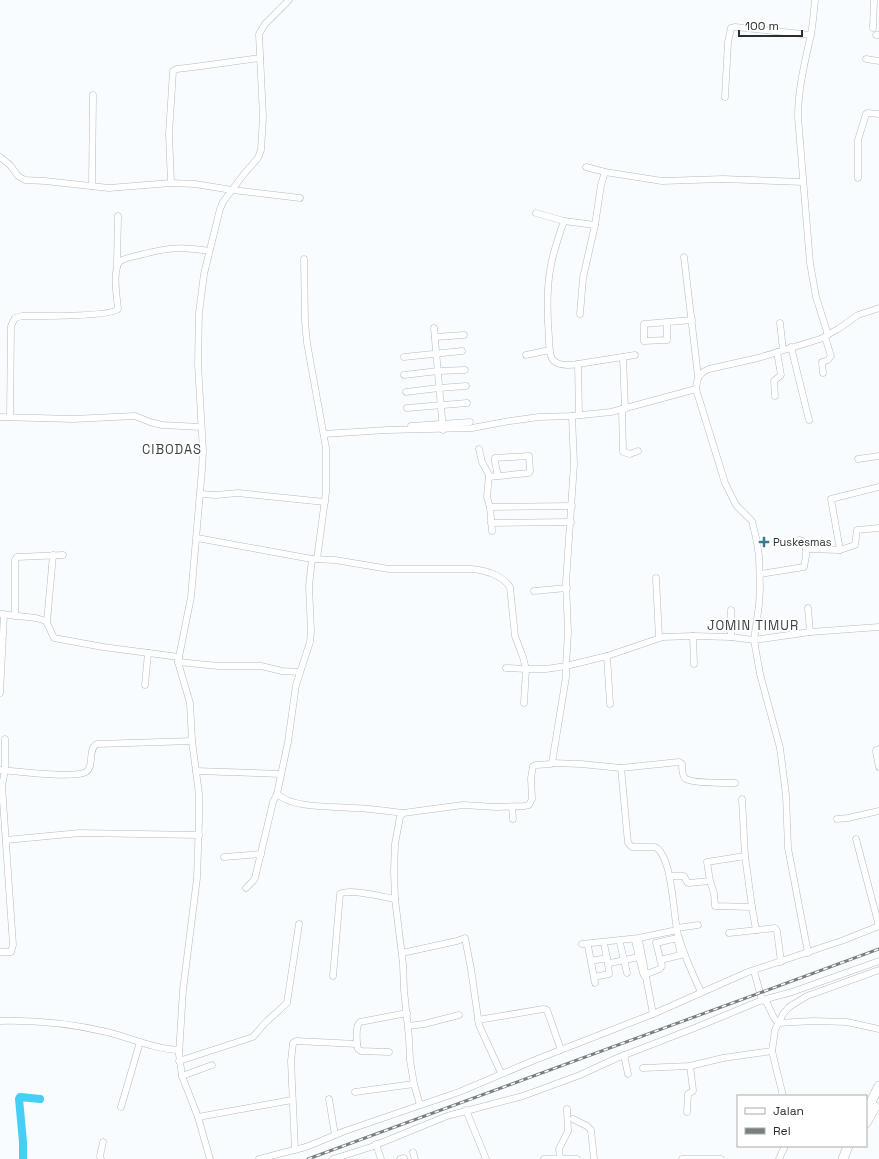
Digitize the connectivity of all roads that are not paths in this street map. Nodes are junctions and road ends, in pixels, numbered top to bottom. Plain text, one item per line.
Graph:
1 (289, 0) edge
2 (815, 0) edge
3 (874, 0) edge
4 (873, 28) dead end
5 (811, 35) junction
6 (260, 58) junction
7 (866, 59) dead end
8 (879, 61) edge
9 (93, 95) dead end
10 (725, 96) dead end
11 (879, 114) edge
12 (0, 157) edge
13 (586, 167) dead end
14 (605, 172) junction
15 (858, 178) dead end
16 (803, 182) junction
17 (171, 183) junction
18 (92, 186) junction
19 (232, 190) junction
20 (300, 198) dead end
21 (536, 213) dead end
22 (118, 216) dead end
23 (564, 221) junction
24 (595, 225) junction
25 (209, 251) junction
26 (684, 257) dead end
27 (304, 259) dead end
28 (117, 264) junction
29 (879, 308) edge
30 (580, 314) dead end
31 (692, 320) junction
32 (667, 322) junction
33 (780, 323) dead end
34 (434, 328) dead end
35 (464, 334) dead end
36 (827, 336) junction
37 (435, 337) junction
38 (791, 347) junction
39 (550, 350) junction
40 (462, 351) dead end
41 (780, 351) junction
42 (436, 353) junction
43 (526, 355) dead end
44 (635, 355) dead end
45 (404, 357) dead end
46 (623, 357) junction
47 (578, 364) junction
48 (465, 370) dead end
49 (438, 371) junction
50 (823, 373) dead end
51 (404, 375) dead end
52 (698, 376) junction
53 (466, 386) dead end
54 (439, 388) junction
55 (696, 389) junction
56 (406, 392) dead end
57 (775, 396) dead end
58 (467, 403) dead end
59 (441, 405) junction
60 (407, 408) dead end
61 (624, 409) junction
62 (575, 416) junction
63 (0, 417) edge
64 (10, 417) junction
65 (809, 420) dead end
66 (470, 422) dead end
67 (411, 426) dead end
68 (443, 426) junction
69 (201, 427) junction
70 (324, 434) junction
71 (479, 449) dead end
72 (638, 451) dead end
73 (879, 456) edge
74 (858, 459) dead end
75 (498, 476) junction
76 (489, 477) junction
77 (879, 487) edge
78 (200, 494) junction
79 (325, 502) junction
80 (572, 506) junction
81 (490, 507) junction
82 (571, 522) junction
83 (492, 523) junction
84 (879, 528) edge
85 (492, 531) dead end
86 (196, 538) junction
87 (800, 540) dead end
88 (806, 549) junction
89 (840, 550) junction
90 (63, 555) dead end
91 (53, 556) junction
92 (314, 559) junction
93 (760, 574) junction
94 (656, 578) dead end
95 (567, 588) junction
96 (534, 592) dead end
97 (808, 608) dead end
98 (731, 610) dead end
99 (2, 614) edge
100 (15, 616) junction
101 (47, 622) junction
102 (879, 627) edge
103 (810, 632) junction
104 (693, 636) junction
105 (731, 637) junction
106 (659, 638) junction
107 (754, 640) junction
108 (148, 653) junction
109 (607, 656) junction
110 (178, 659) junction
111 (694, 664) dead end
112 (566, 666) junction
113 (506, 668) dead end
114 (526, 669) junction
115 (299, 672) junction
116 (145, 685) dead end
117 (0, 693) edge
118 (524, 703) dead end
119 (610, 704) dead end
120 (5, 740) dead end
121 (192, 741) junction
122 (879, 749) edge
123 (552, 763) junction
124 (879, 767) edge
125 (621, 768) junction
126 (2, 770) edge
127 (196, 771) junction
128 (281, 774) junction
129 (735, 783) dead end
130 (277, 794) junction
131 (742, 799) dead end
132 (512, 807) junction
133 (879, 811) edge
134 (403, 813) junction
135 (513, 819) dead end
136 (837, 819) dead end
137 (199, 835) junction
138 (856, 839) dead end
139 (6, 840) junction
140 (3, 854) edge
141 (261, 854) junction
142 (745, 856) junction
143 (224, 857) dead end
144 (670, 876) junction
145 (710, 882) junction
146 (246, 888) dead end
147 (395, 899) junction
148 (752, 907) junction
149 (299, 924) dead end
150 (698, 925) dead end
151 (879, 926) edge
152 (677, 929) junction
153 (756, 930) junction
154 (729, 934) dead end
155 (620, 943) dead end
156 (582, 944) dead end
157 (604, 944) dead end
158 (588, 946) dead end
159 (0, 952) edge
160 (402, 953) junction
161 (808, 953) junction
162 (607, 960) junction
163 (624, 960) junction
164 (660, 960) junction
165 (591, 961) junction
166 (879, 961) edge
167 (781, 962) junction
168 (879, 970) edge
169 (754, 971) junction
170 (627, 973) dead end
171 (645, 975) junction
172 (333, 976) dead end
173 (701, 992) junction
174 (762, 1000) junction
175 (407, 1013) junction
176 (653, 1014) junction
177 (460, 1015) dead end
178 (478, 1020) junction
179 (0, 1021) edge
180 (778, 1022) junction
181 (408, 1026) junction
182 (879, 1029) edge
183 (140, 1042) junction
184 (357, 1044) junction
185 (179, 1050) junction
186 (561, 1050) junction
187 (772, 1051) junction
188 (389, 1052) dead end
189 (624, 1055) junction
190 (179, 1061) junction
191 (212, 1065) dead end
192 (690, 1066) junction
193 (643, 1068) dead end
194 (501, 1073) junction
195 (628, 1074) dead end
196 (182, 1076) junction
197 (414, 1084) junction
198 (879, 1086) edge
199 (355, 1092) dead end
200 (783, 1095) edge
201 (879, 1098) edge
202 (329, 1099) dead end
203 (292, 1100) junction
204 (420, 1105) junction
205 (121, 1107) dead end
206 (567, 1109) dead end
207 (466, 1110) junction
208 (867, 1110) edge
209 (687, 1112) dead end
210 (198, 1117) junction
211 (573, 1119) dead end
212 (867, 1121) edge
213 (335, 1135) junction
214 (103, 1142) dead end
215 (376, 1144) junction
216 (785, 1147) edge
217 (848, 1147) edge
218 (855, 1147) edge
219 (295, 1150) junction
220 (413, 1152) dead end
221 (560, 1158) edge
222 (101, 1159) edge
223 (210, 1159) edge
224 (259, 1159) edge
225 (333, 1159) edge
226 (381, 1159) edge
227 (415, 1159) edge
228 (486, 1159) edge
229 (544, 1159) edge
230 (577, 1159) edge
231 (594, 1159) edge
232 (682, 1159) edge
233 (721, 1159) edge
234 (779, 1159) edge
235 (843, 1159) edge
236 (849, 1159) edge

1 - 6 street
2 - 5 street
3 - 4 street
5 - 10 street
5 - 16 street
6 - 17 street
6 - 19 street
7 - 8 street
9 - 18 street
11 - 15 street
12 - 18 street
13 - 14 street
14 - 16 street
14 - 24 street
16 - 36 street
17 - 18 street
17 - 19 street
19 - 20 street
19 - 25 street
21 - 23 street
22 - 28 street
23 - 24 street
23 - 39 street
24 - 30 street
25 - 28 street
25 - 69 street
26 - 31 street
27 - 70 street
28 - 64 street
29 - 36 street
31 - 32 street
31 - 52 street
32 - 32 street
33 - 41 street
34 - 37 street
35 - 37 street
36 - 38 street
36 - 50 street
37 - 42 street
38 - 41 street
38 - 65 street
39 - 43 street
39 - 47 street
40 - 42 street
41 - 52 street
41 - 57 street
42 - 45 street
42 - 49 street
44 - 46 street
46 - 47 street
46 - 61 street
47 - 62 street
48 - 49 street
49 - 51 street
49 - 54 street
52 - 55 street
53 - 54 street
54 - 56 street
54 - 59 street
55 - 61 street
55 - 93 street
58 - 59 street
59 - 60 street
59 - 68 street
61 - 62 street
61 - 72 street
62 - 68 street
62 - 80 street
63 - 64 street
64 - 69 street
66 - 68 street
67 - 68 street
68 - 70 street
69 - 78 street
70 - 79 street
71 - 76 street
73 - 74 street
75 - 75 street
75 - 76 street
76 - 81 street
77 - 89 street
78 - 79 street
78 - 86 street
79 - 92 street
80 - 81 street
80 - 82 street
81 - 83 street
82 - 83 street
82 - 95 street
83 - 85 street
84 - 89 street
86 - 92 street
86 - 110 street
87 - 88 street
88 - 89 street
88 - 93 street
90 - 91 street
91 - 100 street
91 - 101 street
92 - 114 street
92 - 115 street
93 - 107 street
94 - 106 street
95 - 96 street
95 - 112 street
97 - 103 street
98 - 105 street
99 - 100 street
99 - 117 street
100 - 101 street
101 - 108 street
102 - 103 street
103 - 107 street
104 - 105 street
104 - 106 street
104 - 111 street
105 - 107 street
106 - 109 street
107 - 161 street
108 - 110 street
108 - 116 street
109 - 112 street
109 - 119 street
110 - 115 street
110 - 121 street
112 - 114 street
112 - 123 street
113 - 114 street
114 - 118 street
115 - 128 street
120 - 126 street
121 - 126 street
121 - 127 street
122 - 124 street
123 - 125 street
123 - 132 street
125 - 129 street
125 - 144 street
126 - 139 street
127 - 128 street
127 - 137 street
128 - 130 street
130 - 134 street
130 - 141 street
131 - 142 street
132 - 134 street
132 - 135 street
133 - 136 street
134 - 147 street
137 - 139 street
137 - 185 street
138 - 151 street
139 - 140 street
140 - 159 street
141 - 143 street
141 - 146 street
142 - 145 street
142 - 148 street
144 - 145 street
144 - 152 street
145 - 148 street
147 - 160 street
147 - 172 street
148 - 153 street
149 - 190 street
150 - 152 street
151 - 161 street
152 - 156 street
152 - 173 street
153 - 154 street
153 - 167 street
155 - 163 street
157 - 162 street
158 - 165 street
160 - 175 street
160 - 178 street
161 - 167 street
162 - 163 street
162 - 165 street
162 - 165 street
163 - 170 street
163 - 171 street
164 - 164 street
164 - 171 street
166 - 174 street
167 - 169 street
168 - 180 street
169 - 173 street
169 - 174 street
171 - 176 street
173 - 176 street
174 - 180 street
174 - 189 street
175 - 181 street
175 - 184 street
176 - 186 street
177 - 181 street
178 - 186 street
178 - 194 street
179 - 183 street
180 - 182 street
180 - 187 street
181 - 197 street
183 - 185 street
183 - 205 street
184 - 188 street
184 - 203 street
185 - 190 street
186 - 194 street
187 - 192 street
187 - 200 street
189 - 195 street
189 - 207 street
190 - 196 street
191 - 196 street
192 - 193 street
192 - 209 street
194 - 204 street
196 - 210 street
197 - 199 street
197 - 204 street
198 - 208 highway
201 - 212 highway
202 - 213 street
203 - 210 street
203 - 219 street
204 - 213 street
206 - 221 street
207 - 215 street
207 - 228 street
210 - 223 street
211 - 231 street
213 - 219 street
214 - 222 street
215 - 225 street
215 - 226 street
216 - 234 street
217 - 235 highway
218 - 236 highway
219 - 224 street
220 - 227 street
221 - 229 street
221 - 230 street
232 - 233 street

